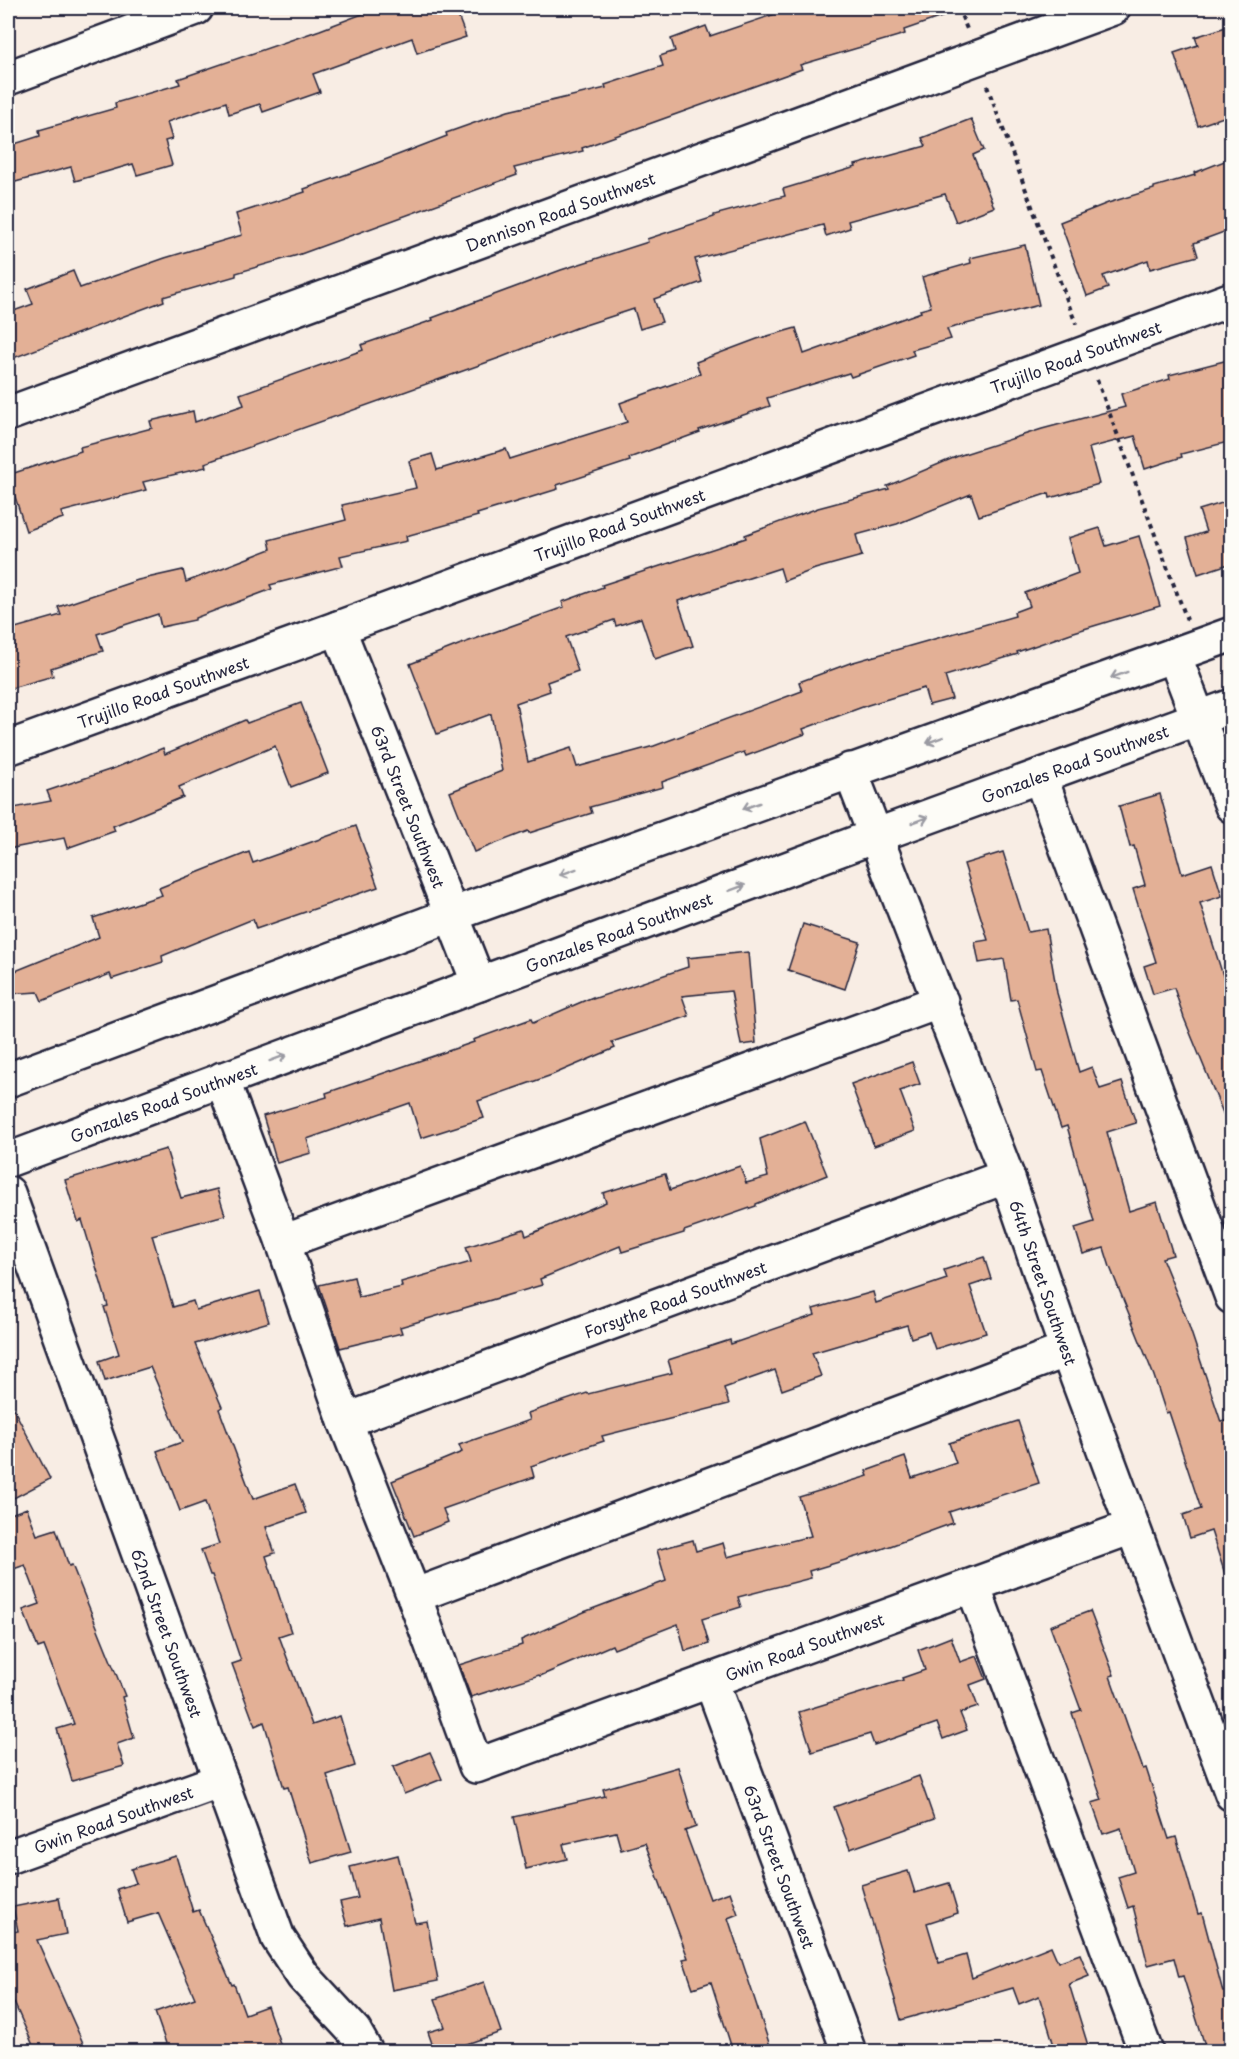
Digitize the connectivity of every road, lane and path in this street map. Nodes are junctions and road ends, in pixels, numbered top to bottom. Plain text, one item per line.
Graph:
1 (196, 8) edge
2 (958, 8) edge
3 (1113, 8) edge
4 (969, 35) dead end
5 (8, 78) edge
6 (986, 83) dead end
7 (1232, 299) edge
8 (1078, 327) dead end
9 (1095, 376) dead end
10 (8, 414) edge
11 (1187, 621) dead end
12 (338, 628) junction
13 (1232, 634) edge
14 (1174, 655) junction
15 (1232, 706) edge
16 (1198, 718) junction
17 (8, 748) edge
18 (850, 770) junction
19 (1040, 776) junction
20 (1232, 806) edge
21 (875, 836) junction
22 (451, 915) junction
23 (479, 984) junction
24 (941, 1001) junction
25 (222, 1079) junction
26 (8, 1080) edge
27 (8, 1160) edge
28 (1007, 1176) junction
29 (8, 1193) edge
30 (283, 1242) junction
31 (1232, 1297) edge
32 (1067, 1350) junction
33 (345, 1421) junction
34 (1132, 1527) junction
35 (973, 1586) junction
36 (414, 1596) junction
37 (711, 1681) junction
38 (221, 1780) junction
39 (1232, 1794) edge
40 (8, 1857) edge
41 (366, 2052) edge
42 (849, 2052) edge
43 (1146, 2052) edge

1 - 5 street
2 - 4 path
3 - 10 street, Dennison Road Southwest
6 - 8 path
7 - 12 street, Trujillo Road Southwest
9 - 11 path
12 - 17 street, Trujillo Road Southwest
12 - 22 street, 63rd Street Southwest
13 - 14 street
14 - 16 street
14 -> 18 street
15 - 16 street, Gonzales Road Southwest
16 - 19 street, Gonzales Road Southwest
16 - 20 street
18 - 21 street, 64th Street Southwest
18 -> 22 street
21 -> 19 street, Gonzales Road Southwest
19 - 31 street
23 -> 21 street, Gonzales Road Southwest
21 - 24 street, 64th Street Southwest
22 - 23 street, 63rd Street Southwest
22 - 26 street
25 -> 23 street, Gonzales Road Southwest
24 - 28 street, 64th Street Southwest
24 - 30 street
25 - 27 street, Gonzales Road Southwest
25 - 30 street
28 - 32 street, 64th Street Southwest
28 - 33 street, Forsythe Road Southwest
29 - 38 street, 62nd Street Southwest
30 - 33 street
32 - 34 street, 64th Street Southwest
32 - 36 street
33 - 36 street
34 - 35 street, Gwin Road Southwest
34 - 39 street, 64th Street Southwest
35 - 37 street, Gwin Road Southwest
35 - 43 street
36 - 37 street, Gwin Road Southwest
37 - 42 street, 63rd Street Southwest
38 - 40 street, Gwin Road Southwest
38 - 41 street, 62nd Street Southwest

